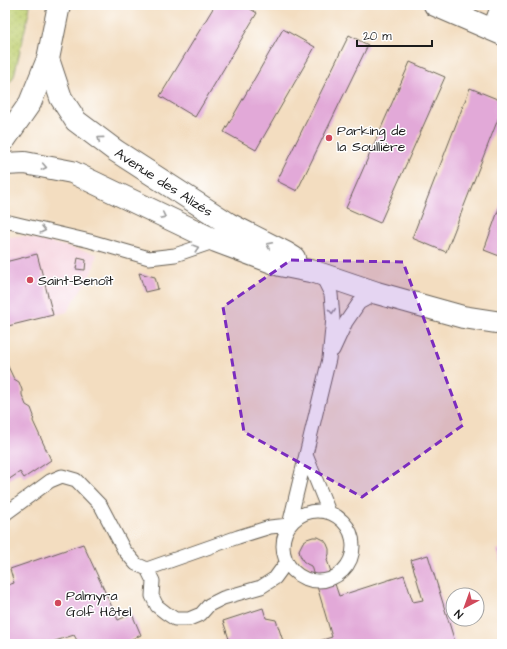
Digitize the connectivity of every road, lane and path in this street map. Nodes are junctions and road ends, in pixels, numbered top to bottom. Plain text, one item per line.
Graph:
1 (59, 5) edge
2 (435, 5) edge
3 (498, 5) edge
4 (496, 32) edge
5 (48, 59) junction
6 (5, 139) edge
7 (5, 164) edge
8 (5, 221) edge
9 (216, 241) junction
10 (318, 273) junction
11 (377, 293) junction
12 (502, 323) edge
13 (329, 359) junction
14 (306, 455) junction
15 (329, 512) junction
16 (5, 514) edge
17 (289, 525) junction
18 (286, 563) junction
19 (147, 570) junction

1 - 5 street
2 - 4 street
3 - 4 lane
5 - 6 street
10 -> 5 street, Avenue des Alizés
7 -> 9 street, Avenue des Alizés
8 -> 9 lane
9 - 10 street, Avenue des Alizés
10 - 11 street, Avenue des Alizés
10 -> 13 lane
11 - 12 street, Avenue des Alizés
11 - 13 lane
13 - 14 lane
14 - 15 lane
14 - 17 lane
15 - 17 lane
15 - 18 lane
16 - 19 lane
17 - 18 lane
17 - 19 lane
18 - 19 lane

